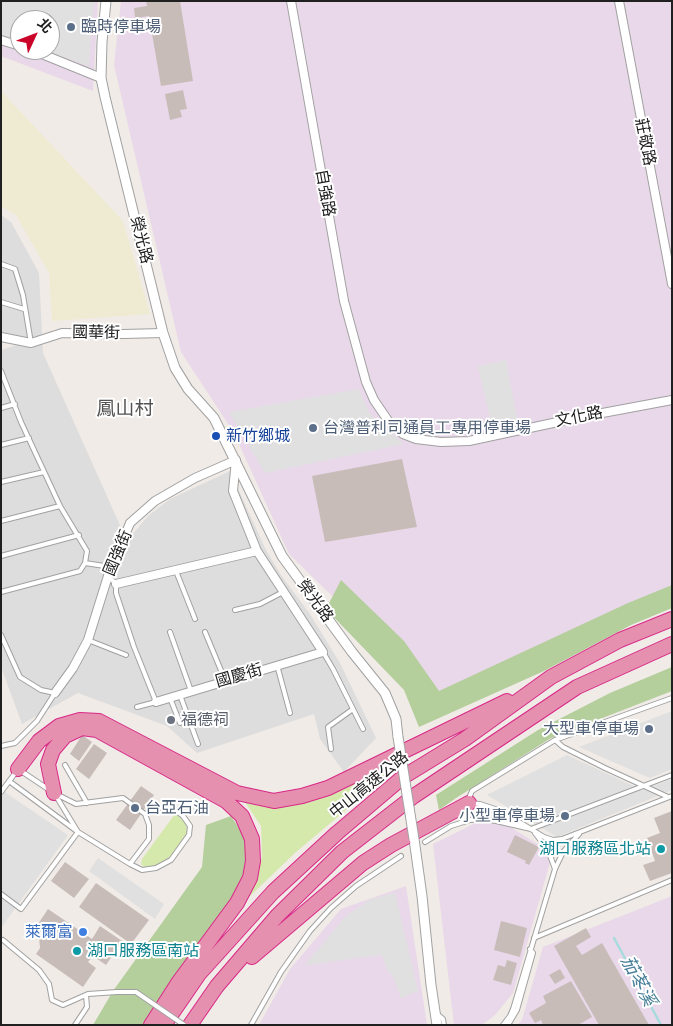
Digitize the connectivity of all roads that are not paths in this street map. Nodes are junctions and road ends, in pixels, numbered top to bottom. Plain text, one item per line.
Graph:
1 (106, 1) edge
2 (291, 1) edge
3 (619, 1) edge
4 (57, 60) edge
5 (101, 78) junction
6 (1, 264) edge
7 (672, 284) edge
8 (1, 302) edge
9 (24, 309) junction
10 (163, 333) junction
11 (1, 337) edge
12 (31, 343) junction
13 (1, 371) edge
14 (366, 382) joint
15 (672, 400) edge
16 (14, 404) junction
17 (1, 408) edge
18 (29, 438) junction
19 (1, 445) edge
20 (236, 460) junction
21 (44, 472) junction
22 (1, 482) edge
23 (60, 506) junction
24 (1, 521) edge
25 (79, 535) junction
26 (257, 551) junction
27 (1, 556) edge
28 (86, 563) junction
29 (111, 567) junction
30 (176, 571) junction
31 (108, 576) junction
32 (116, 584) junction
33 (2, 591) edge
34 (283, 592) junction
35 (235, 610) dead end
36 (195, 619) dead end
37 (672, 620) edge
38 (170, 632) dead end
39 (205, 632) dead end
40 (1, 634) edge
41 (88, 640) junction
42 (672, 644) edge
43 (323, 652) junction
44 (126, 655) dead end
45 (277, 666) junction
46 (552, 677) junction
47 (225, 680) junction
48 (191, 691) junction
49 (55, 693) junction
50 (180, 695) junction
51 (170, 698) junction
52 (672, 698) edge
53 (156, 702) junction
54 (137, 707) dead end
55 (353, 709) junction
56 (290, 713) dead end
57 (180, 723) dead end
58 (363, 729) dead end
59 (555, 740) junction
60 (198, 744) dead end
61 (1, 746) edge
62 (331, 749) dead end
63 (65, 765) dead end
64 (18, 769) junction
65 (672, 775) edge
66 (10, 781) junction
67 (644, 786) junction
68 (1, 792) edge
69 (54, 793) junction
70 (670, 797) edge
71 (87, 802) junction
72 (469, 803) junction
73 (146, 814) junction
74 (532, 829) junction
75 (78, 832) junction
76 (580, 832) junction
77 (425, 842) dead end
78 (401, 856) dead end
79 (130, 864) junction
80 (555, 869) junction
81 (672, 880) edge
82 (1, 894) edge
83 (534, 938) junction
84 (3, 940) dead end
85 (530, 949) junction
86 (217, 986) junction
87 (86, 995) junction
88 (435, 1012) junction
89 (75, 1025) edge
90 (151, 1025) edge
91 (164, 1025) edge
92 (184, 1025) edge
93 (190, 1025) edge
94 (251, 1025) edge
95 (437, 1025) edge
96 (444, 1025) edge
97 (504, 1025) edge
98 (508, 1025) edge

1 - 5 street, 榮光路
2 - 14 street, 自強路
3 - 7 street, 莊敬路
4 - 5 street
5 - 10 street, 榮光路
6 - 9 lane
8 - 9 lane
9 - 12 lane
10 - 12 street, 國華街
10 - 20 street, 榮光路
11 - 12 street, 國華街
13 - 16 lane
14 - 15 street, 文化路
16 - 17 lane
16 - 18 lane
18 - 19 lane
18 - 21 lane
20 - 26 street, 榮光路
20 - 29 street, 國強街
20 - 88 street, 榮光路, bridge
21 - 22 lane
21 - 23 lane
23 - 24 lane
23 - 25 lane
25 - 27 lane
25 - 28 lane
26 - 30 street
26 - 34 street, 榮光路
28 - 29 lane
28 - 33 lane
29 - 31 street, 國強街
30 - 32 street
30 - 36 lane
31 - 32 lane
31 - 41 street, 國強街
32 - 53 lane
34 - 35 lane
34 - 43 street, 榮光路
37 - 46 highway, 中山高速公路
38 - 48 lane
39 - 47 lane
40 - 49 lane
41 - 44 lane
41 - 49 street, 國強街
42 - 86 highway
43 - 45 street, 國慶街
43 - 55 lane
45 - 47 street, 國慶街
45 - 56 lane
46 - 64 highway
46 - 91 highway, 中山高速公路
47 - 48 street, 國慶街
48 - 50 street, 國慶街
49 - 61 lane
50 - 51 street, 國慶街
50 - 60 lane
51 - 53 street, 國慶街
51 - 57 lane
52 - 59 lane
53 - 54 lane
55 - 58 lane
55 - 62 lane
59 - 67 lane
59 - 72 lane
63 - 71 lane
64 - 66 lane
64 - 69 lane
65 - 67 lane
66 - 68 lane
66 - 75 lane
67 - 70 lane
67 - 74 lane
69 - 71 lane
69 - 75 lane
69 - 90 highway
70 - 76 lane
71 - 73 lane
72 - 74 lane
72 - 86 highway
73 - 79 lane
73 - 79 lane
74 - 76 lane
74 - 77 lane
74 - 80 lane
75 - 79 lane
75 - 82 lane
76 - 80 lane
78 - 94 lane
80 - 83 lane
81 - 83 lane
83 - 85 lane
84 - 87 lane
85 - 97 lane
85 - 98 lane
86 - 93 highway
87 - 89 lane
87 - 92 lane, bridge
88 - 95 street
88 - 96 lane

